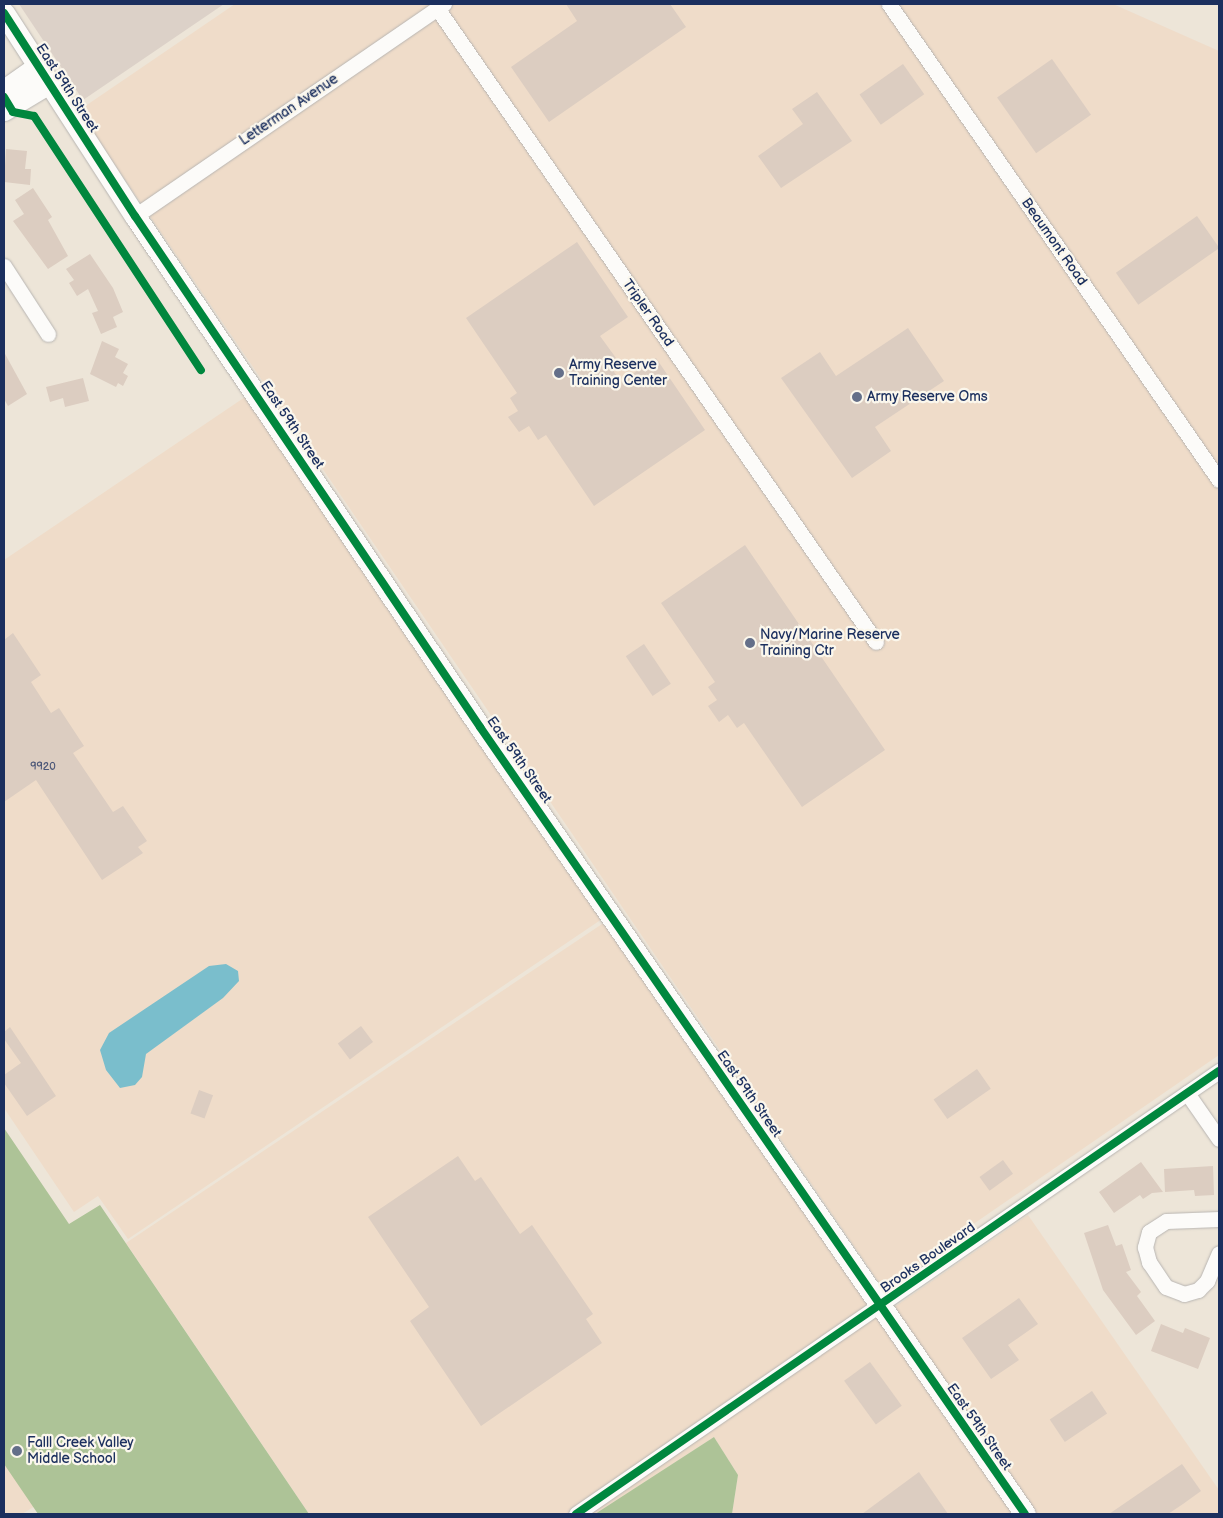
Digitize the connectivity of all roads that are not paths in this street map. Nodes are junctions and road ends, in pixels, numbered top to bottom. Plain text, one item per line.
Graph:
1 (889, 4) edge
2 (441, 6) edge
3 (4, 13) edge
4 (43, 74) junction
5 (4, 90) edge
6 (4, 110) edge
7 (135, 216) junction
8 (4, 266) edge
9 (48, 334) dead end
10 (1219, 480) edge
11 (876, 642) dead end
12 (1219, 1071) edge
13 (1187, 1093) junction
14 (1219, 1140) edge
15 (1219, 1219) edge
16 (1219, 1253) edge
17 (880, 1306) junction
18 (576, 1514) edge
19 (1025, 1514) edge

1 - 10 street, Beaumont Road
2 - 7 street, Letterman Avenue
2 - 11 street, Tripler Road
3 - 4 street, East 59th Street
4 - 5 street
4 - 6 street
4 - 7 street, East 59th Street
7 - 17 street, East 59th Street
8 - 9 street
12 - 13 street, Brooks Boulevard
13 - 14 street
13 - 17 street, Brooks Boulevard
15 - 16 street
17 - 18 street, Brooks Boulevard
17 - 19 street, East 59th Street

